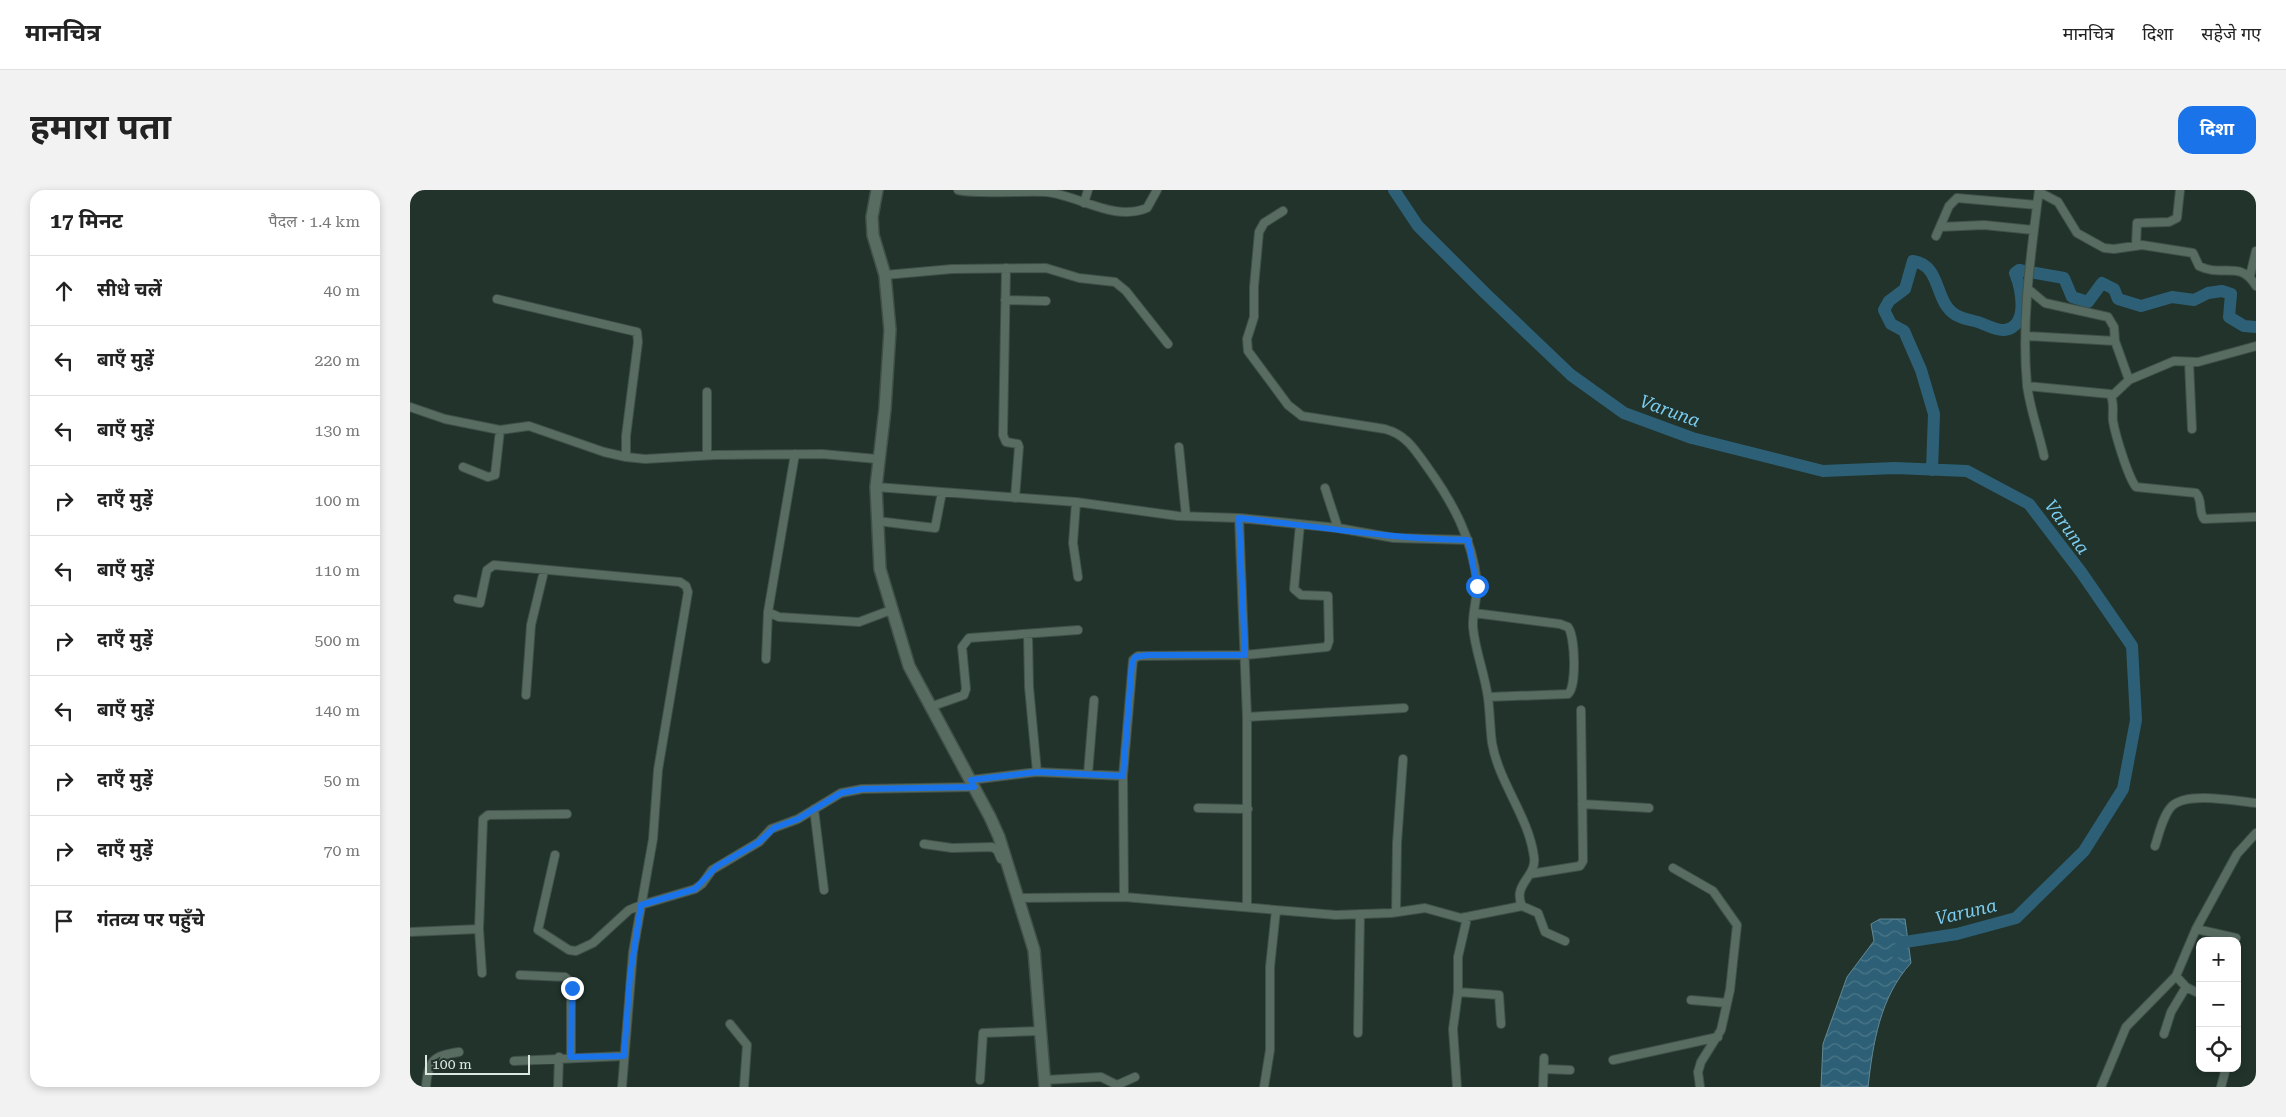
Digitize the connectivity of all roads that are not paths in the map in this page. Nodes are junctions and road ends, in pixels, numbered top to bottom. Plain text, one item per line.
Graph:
1 (877, 190) edge
2 (958, 190) edge
3 (1088, 190) edge
4 (1157, 190) edge
5 (2180, 190) edge
6 (2039, 191) edge
7 (1084, 203) junction
8 (2037, 205) junction
9 (1283, 210) dead end
10 (1940, 226) junction
11 (2033, 230) junction
12 (1936, 236) dead end
13 (2136, 246) junction
14 (2256, 251) edge
15 (1006, 268) junction
16 (885, 275) junction
17 (2250, 276) junction
18 (2256, 286) edge
19 (2028, 289) junction
20 (497, 299) dead end
21 (1005, 300) junction
22 (1046, 301) dead end
23 (2026, 336) junction
24 (2115, 341) junction
25 (1168, 344) dead end
26 (2256, 346) edge
27 (2189, 362) junction
28 (2129, 380) junction
29 (2027, 386) junction
30 (707, 392) dead end
31 (2112, 396) junction
32 (410, 407) edge
33 (2192, 429) dead end
34 (500, 430) junction
35 (1179, 447) dead end
36 (795, 454) junction
37 (707, 455) junction
38 (2044, 456) dead end
39 (626, 457) junction
40 (878, 459) junction
41 (463, 467) dead end
42 (876, 487) junction
43 (1325, 488) dead end
44 (942, 492) junction
45 (1015, 498) junction
46 (1076, 502) junction
47 (1186, 516) junction
48 (1239, 518) junction
49 (2256, 518) edge
50 (877, 521) junction
51 (1300, 524) junction
52 (1338, 528) junction
53 (1468, 540) junction
54 (544, 571) junction
55 (1078, 577) dead end
56 (458, 599) dead end
57 (891, 610) junction
58 (768, 612) junction
59 (1474, 613) junction
60 (1078, 630) dead end
61 (1028, 635) junction
62 (1245, 655) junction
63 (766, 659) dead end
64 (526, 695) dead end
65 (1488, 697) junction
66 (1094, 700) dead end
67 (930, 707) junction
68 (1404, 708) dead end
69 (1581, 710) dead end
70 (1247, 717) junction
71 (1403, 759) dead end
72 (1037, 772) junction
73 (1088, 774) junction
74 (1123, 776) junction
75 (972, 784) junction
76 (2256, 803) edge
77 (1582, 804) junction
78 (1198, 808) dead end
79 (1649, 808) dead end
80 (814, 809) junction
81 (1248, 809) junction
82 (567, 814) dead end
83 (2256, 833) edge
84 (924, 844) dead end
85 (2154, 846) dead end
86 (556, 855) dead end
87 (1673, 868) dead end
88 (1011, 873) junction
89 (1530, 874) junction
90 (824, 890) dead end
91 (1124, 897) junction
92 (1019, 898) junction
93 (1247, 906) junction
94 (1522, 906) junction
95 (640, 910) junction
96 (1276, 910) junction
97 (1396, 912) junction
98 (1360, 914) junction
99 (1467, 918) junction
100 (479, 929) junction
101 (2196, 929) junction
102 (410, 932) edge
103 (2232, 937) edge
104 (1565, 941) dead end
105 (482, 973) dead end
106 (520, 975) dead end
107 (2176, 976) junction
108 (2186, 986) junction
109 (1458, 992) junction
110 (2196, 992) edge
111 (1691, 1000) dead end
112 (1728, 1003) junction
113 (730, 1024) dead end
114 (1501, 1024) dead end
115 (1040, 1031) junction
116 (1358, 1033) dead end
117 (2164, 1034) dead end
118 (1718, 1037) junction
119 (459, 1052) dead end
120 (624, 1056) junction
121 (558, 1057) junction
122 (571, 1057) junction
123 (1544, 1058) dead end
124 (1613, 1060) dead end
125 (514, 1061) dead end
126 (1544, 1070) junction
127 (1570, 1070) dead end
128 (2225, 1072) edge
129 (1135, 1077) dead end
130 (980, 1080) dead end
131 (1045, 1084) edge
132 (426, 1087) edge
133 (558, 1087) edge
134 (622, 1087) edge
135 (744, 1087) edge
136 (1264, 1087) edge
137 (1457, 1087) edge
138 (1544, 1087) edge
139 (1700, 1087) edge
140 (2101, 1087) edge
141 (2221, 1087) edge

1 - 16 street
2 - 7 street
3 - 7 street
4 - 7 street
5 - 13 street
6 - 8 street
6 - 13 street
8 - 10 street
8 - 11 street
9 - 53 street
10 - 11 street
10 - 12 street
11 - 19 street
13 - 17 street
14 - 17 street
15 - 16 street
15 - 21 street
15 - 25 street
16 - 40 street
17 - 18 street
19 - 23 street
19 - 24 street
20 - 39 street
21 - 22 street
21 - 45 street
23 - 24 street
23 - 29 street
24 - 28 street
26 - 27 street
27 - 28 street
27 - 33 street
28 - 31 street
29 - 31 street
29 - 38 street
30 - 37 street
31 - 49 street
32 - 34 street
34 - 39 street
34 - 41 street
35 - 47 street
36 - 37 street
36 - 40 street
36 - 58 street
37 - 39 street
40 - 42 street
42 - 44 street
42 - 50 street
43 - 52 street
44 - 45 street
44 - 50 street
45 - 46 street
46 - 47 street
46 - 55 street
47 - 48 street
48 - 51 street
48 - 62 street
50 - 57 street
51 - 52 street
51 - 62 street
52 - 53 street
53 - 59 street
54 - 56 street
54 - 64 street
54 - 95 street
57 - 58 street
57 - 67 street
58 - 63 street
59 - 65 street
59 - 65 street
60 - 61 street
61 - 67 street
61 - 72 street
62 - 70 street
62 - 74 street
65 - 89 street
66 - 73 street
67 - 75 street
68 - 70 street
69 - 77 street
70 - 81 street
71 - 97 street
72 - 73 street
72 - 75 street
73 - 74 street
74 - 91 street
75 - 80 street
75 - 88 street
76 - 85 street
77 - 79 street
77 - 89 street
78 - 81 street
80 - 90 street
80 - 95 street
81 - 93 street
82 - 100 street
83 - 101 street
84 - 88 street
86 - 95 street
87 - 112 street
88 - 92 street
89 - 94 street
91 - 92 street
91 - 93 street
92 - 115 street
93 - 96 street
94 - 99 street
94 - 104 street
95 - 120 street
96 - 98 street
96 - 136 street
97 - 98 street
97 - 99 street
98 - 116 street
99 - 109 street
100 - 102 street
100 - 105 street
101 - 103 street
101 - 107 street
106 - 122 street
107 - 108 street
107 - 140 street
108 - 110 street
108 - 117 street
109 - 114 street
109 - 137 street
111 - 112 street
112 - 118 street
113 - 135 street
115 - 130 street
115 - 131 street
118 - 124 street
118 - 139 street
119 - 132 street
120 - 122 street
120 - 134 street
121 - 122 street
121 - 125 street
121 - 133 street
123 - 126 street
126 - 127 street
126 - 138 street
128 - 141 street
129 - 131 street

